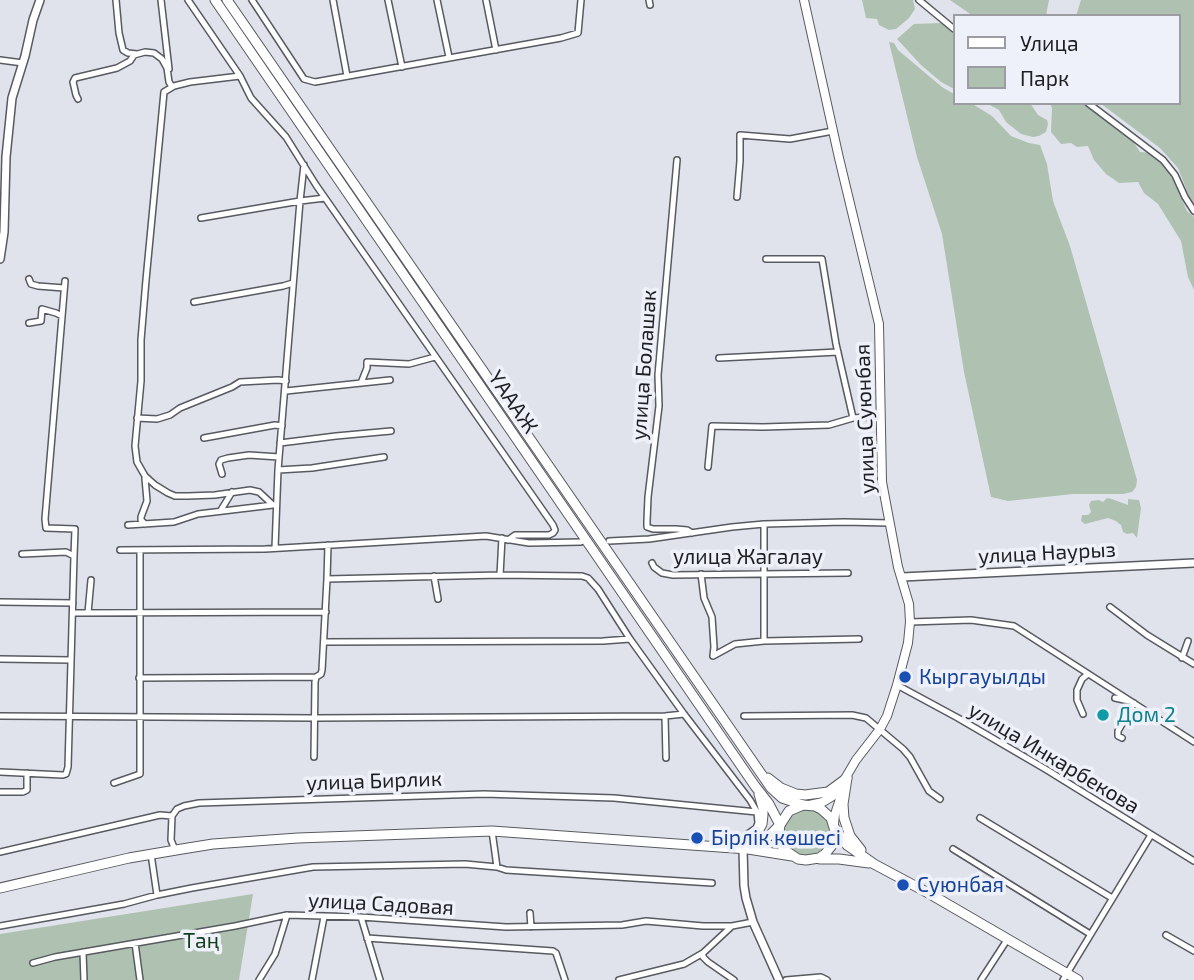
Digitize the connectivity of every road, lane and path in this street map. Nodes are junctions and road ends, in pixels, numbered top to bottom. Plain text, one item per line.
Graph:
1 (40, 0) edge
2 (117, 0) edge
3 (161, 0) edge
4 (188, 0) edge
5 (215, 0) edge
6 (227, 0) edge
7 (252, 0) edge
8 (333, 0) edge
9 (388, 0) edge
10 (437, 0) edge
11 (486, 0) edge
12 (581, 0) edge
13 (804, 0) edge
14 (919, 0) edge
15 (953, 28) edge
16 (496, 50) junction
17 (137, 54) junction
18 (449, 57) junction
19 (0, 60) edge
20 (23, 63) junction
21 (402, 67) junction
22 (168, 76) junction
23 (240, 76) junction
24 (348, 76) junction
25 (174, 86) junction
26 (78, 99) dead end
27 (1091, 105) edge
28 (833, 131) junction
29 (4, 139) edge
30 (677, 160) dead end
31 (304, 165) junction
32 (737, 197) dead end
33 (325, 198) junction
34 (300, 201) junction
35 (1194, 211) edge
36 (201, 218) dead end
37 (2, 222) edge
38 (0, 259) edge
39 (766, 259) dead end
40 (29, 279) dead end
41 (65, 281) dead end
42 (293, 283) junction
43 (64, 288) junction
44 (194, 302) dead end
45 (62, 316) junction
46 (29, 323) dead end
47 (838, 352) junction
48 (435, 357) junction
49 (719, 358) dead end
50 (390, 380) dead end
51 (286, 382) junction
52 (361, 383) junction
53 (286, 391) junction
54 (881, 416) junction
55 (138, 418) junction
56 (853, 418) junction
57 (282, 426) junction
58 (391, 431) dead end
59 (204, 438) dead end
60 (280, 443) junction
61 (279, 457) junction
62 (384, 457) dead end
63 (708, 467) dead end
64 (278, 470) junction
65 (222, 474) dead end
66 (145, 476) junction
67 (232, 492) junction
68 (275, 505) junction
69 (220, 511) junction
70 (889, 523) junction
71 (145, 524) junction
72 (764, 524) junction
73 (128, 526) dead end
74 (692, 533) junction
75 (505, 539) junction
76 (609, 541) dead end
77 (581, 542) dead end
78 (328, 545) junction
79 (275, 548) junction
80 (120, 550) dead end
81 (140, 551) junction
82 (22, 554) dead end
83 (74, 555) junction
84 (652, 563) dead end
85 (1194, 563) edge
86 (765, 573) junction
87 (848, 573) dead end
88 (701, 574) junction
89 (500, 575) junction
90 (434, 576) junction
91 (902, 577) junction
92 (327, 579) junction
93 (91, 580) dead end
94 (438, 599) dead end
95 (0, 602) edge
96 (73, 603) junction
97 (1110, 607) dead end
98 (326, 612) junction
99 (73, 613) junction
100 (88, 613) junction
101 (140, 614) junction
102 (910, 622) junction
103 (630, 639) junction
104 (859, 639) dead end
105 (764, 641) junction
106 (1188, 641) dead end
107 (324, 642) junction
108 (1182, 658) junction
109 (0, 659) edge
110 (71, 660) junction
111 (1194, 664) edge
112 (1088, 674) junction
113 (316, 677) junction
114 (139, 678) junction
115 (897, 685) junction
116 (1115, 698) dead end
117 (1133, 703) junction
118 (684, 714) junction
119 (1083, 714) dead end
120 (0, 716) edge
121 (665, 716) junction
122 (744, 716) dead end
123 (70, 718) junction
124 (139, 718) junction
125 (315, 718) junction
126 (880, 729) junction
127 (1122, 738) dead end
128 (1194, 741) edge
129 (314, 757) dead end
130 (666, 758) dead end
131 (756, 766) junction
132 (0, 772) edge
133 (27, 773) junction
134 (847, 778) junction
135 (114, 783) dead end
136 (755, 786) junction
137 (0, 792) edge
138 (940, 799) dead end
139 (806, 805) junction
140 (757, 812) junction
141 (172, 816) junction
142 (980, 817) dead end
143 (780, 825) junction
144 (834, 827) junction
145 (492, 831) junction
146 (1151, 835) junction
147 (725, 847) junction
148 (749, 849) junction
149 (953, 849) dead end
150 (175, 850) junction
151 (0, 852) edge
152 (152, 854) junction
153 (792, 856) junction
154 (813, 860) junction
155 (1194, 861) edge
156 (874, 864) junction
157 (497, 867) junction
158 (712, 883) dead end
159 (0, 888) edge
160 (157, 895) junction
161 (1112, 898) junction
162 (530, 913) dead end
163 (286, 915) junction
164 (324, 916) junction
165 (360, 917) junction
166 (754, 922) junction
167 (0, 926) edge
168 (732, 926) junction
169 (531, 927) junction
170 (1090, 934) junction
171 (1166, 936) dead end
172 (367, 938) junction
173 (1007, 940) junction
174 (135, 943) junction
175 (1194, 951) edge
176 (83, 952) junction
177 (703, 953) junction
178 (33, 962) dead end
179 (1065, 977) edge
180 (84, 980) edge
181 (140, 980) edge
182 (259, 980) edge
183 (312, 980) edge
184 (380, 980) edge
185 (565, 980) edge
186 (619, 980) edge
187 (734, 980) edge
188 (779, 980) edge
189 (786, 980) edge
190 (827, 980) edge
191 (981, 980) edge
192 (1077, 980) edge

1 - 20 street
2 - 17 street
3 - 22 street
4 - 23 street
5 - 136 main road, ҮАААЖ
6 - 131 main road, ҮАААЖ
7 - 24 street
8 - 24 street
9 - 21 street
10 - 18 street
11 - 16 street
12 - 16 street
13 - 28 main road, улица Суюнбая
14 - 15 street
16 - 18 street
17 - 22 street
17 - 26 street
18 - 21 street
19 - 20 street
20 - 29 street
21 - 24 street
22 - 25 street
23 - 25 street
23 - 31 street
25 - 55 street
27 - 35 street
28 - 32 street
28 - 54 main road, улица Суюнбая
29 - 37 street
30 - 74 street, улица Болашак
31 - 33 street
31 - 34 street
33 - 34 street
33 - 48 street
34 - 36 street
34 - 42 street
37 - 38 street
39 - 47 street
40 - 43 street
41 - 43 street
42 - 44 street
42 - 51 street
43 - 45 street
45 - 46 street
45 - 83 street
47 - 49 street
47 - 56 street
48 - 52 street
48 - 75 street
50 - 52 street
51 - 53 street
51 - 55 street
52 - 53 street
53 - 57 street
54 - 56 street
54 - 70 main road, улица Суюнбая
55 - 66 street
56 - 63 street
57 - 59 street
57 - 60 street
58 - 60 street
60 - 61 street
61 - 64 street
61 - 65 street
62 - 64 street
64 - 68 street
66 - 67 street
66 - 71 street
67 - 68 street
67 - 69 street
68 - 69 street
68 - 79 street
69 - 71 street
70 - 72 street
70 - 91 main road, улица Суюнбая
71 - 73 street
72 - 74 street
72 - 86 street
74 - 76 street
75 - 77 street
75 - 78 street
75 - 89 street
78 - 79 street
78 - 92 street
79 - 81 street
80 - 81 street
81 - 101 street
82 - 83 street
83 - 96 street
84 - 88 street, улица Жагалау
85 - 91 street, улица Наурыз
86 - 87 street, улица Жагалау
86 - 88 street, улица Жагалау
86 - 105 street
88 - 105 street
89 - 90 street
89 - 103 street
90 - 92 street
90 - 94 street
91 - 102 main road, улица Суюнбая
92 - 98 street
93 - 100 street
95 - 96 street
96 - 99 street
97 - 108 street
98 - 101 street
98 - 107 street
99 - 100 street
99 - 110 street
100 - 101 street
101 - 114 street
102 - 112 street
102 - 115 main road, улица Суюнбая
103 - 107 street
103 - 118 street
104 - 105 street
106 - 108 street
107 - 113 street
108 - 111 street
109 - 110 street
110 - 123 street
112 - 117 street
112 - 119 street
113 - 114 street
113 - 125 street
114 - 124 street
115 - 126 main road, улица Суюнбая
115 - 146 street, улица Инкарбекова
116 - 117 street
117 - 127 street
117 - 128 street
118 - 121 street
118 - 140 street
120 - 123 street
121 - 125 street
121 - 130 street
122 - 126 street
123 - 124 street
123 - 133 street
124 - 125 street
124 - 135 street
125 - 129 street
126 - 134 main road, улица Суюнбая
126 - 138 street
131 - 134 main road
131 - 139 main road, ҮАААЖ
132 - 133 street
133 - 137 street
134 - 139 main road, улица Суюнбая
134 - 144 main road
134 - 156 main road
136 - 143 main road, ҮАААЖ
136 - 147 main road
139 - 143 main road
139 - 144 main road
140 - 141 street, улица Бирлик
140 - 147 street
141 - 150 street
141 - 151 street, улица Бирлик
142 - 161 street
143 - 148 main road
143 - 153 main road
144 - 154 main road
144 - 156 main road
145 - 147 main road
145 - 150 main road
145 - 157 street
146 - 155 street, улица Инкарбекова
146 - 161 street
147 - 148 main road
148 - 153 main road
148 - 166 street
149 - 170 street
150 - 152 main road
152 - 159 main road
152 - 160 street
153 - 154 main road
154 - 156 main road
156 - 173 main road
157 - 158 street
157 - 160 street
160 - 167 street
161 - 170 street
162 - 169 street
163 - 164 street, улица Садовая
163 - 174 street, улица Садовая
163 - 182 street
164 - 165 street, улица Садовая
164 - 183 street
165 - 169 street, улица Садовая
165 - 172 street
166 - 168 street, улица Садовая
166 - 188 street
168 - 169 street, улица Садовая
168 - 177 street
170 - 179 street
171 - 175 street
172 - 184 street
172 - 185 street
173 - 179 main road
173 - 191 street
174 - 176 street, улица Садовая
174 - 181 street
176 - 178 street, улица Садовая
176 - 180 street
177 - 186 street
177 - 187 street
179 - 192 main road
189 - 190 street

